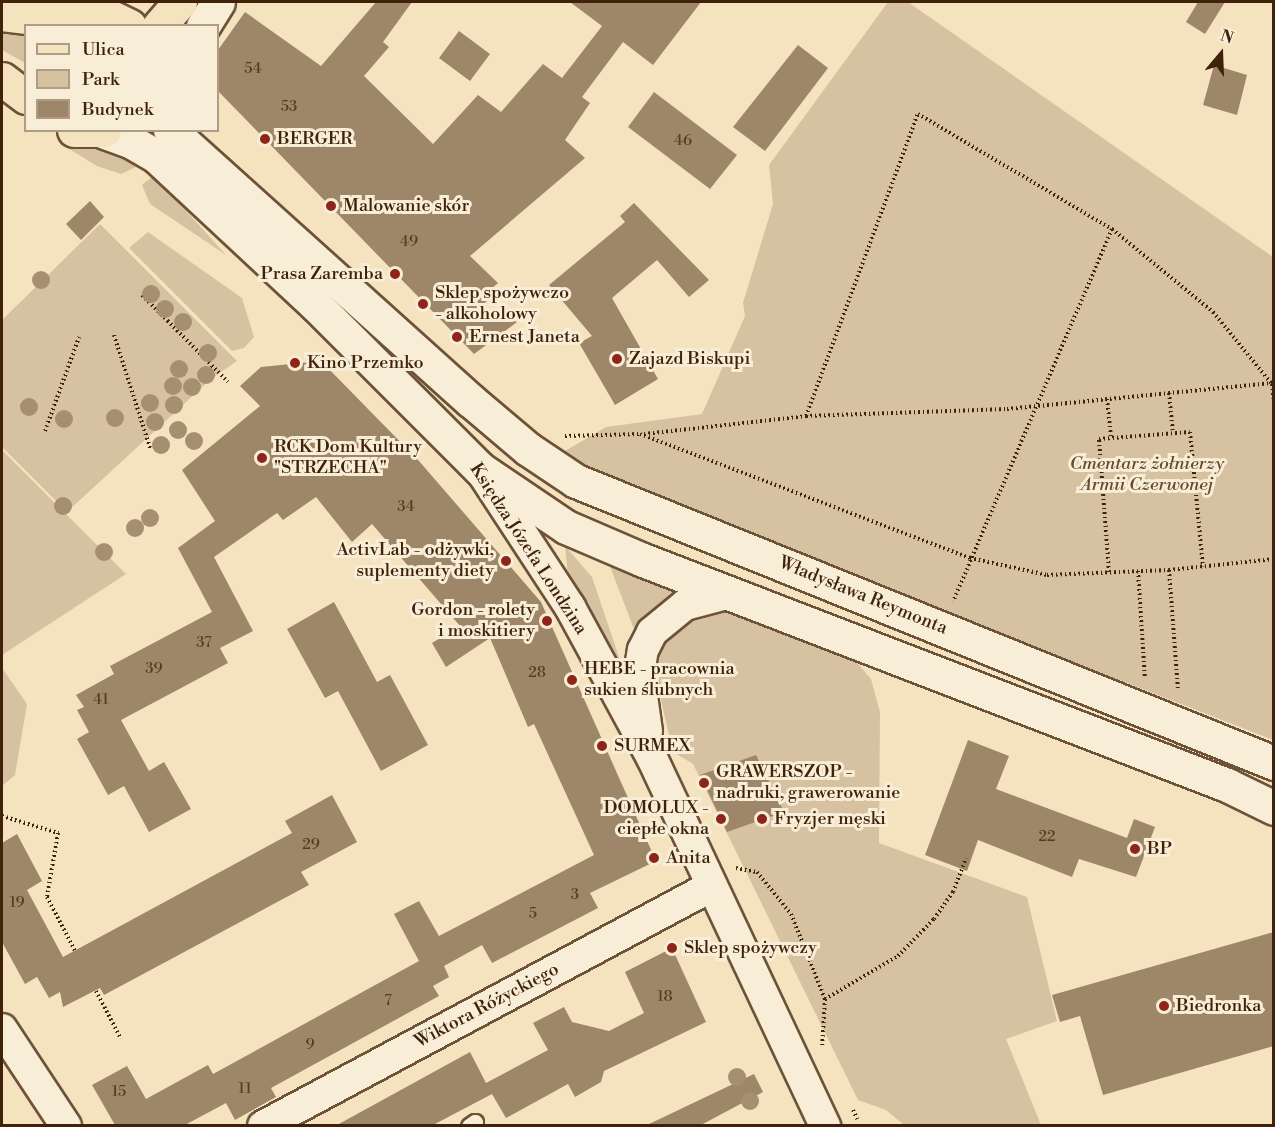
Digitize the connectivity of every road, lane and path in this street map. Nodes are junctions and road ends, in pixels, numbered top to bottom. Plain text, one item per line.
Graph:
1 (180, 2) edge
2 (218, 2) edge
3 (121, 13) edge
4 (2, 14) edge
5 (161, 24) edge
6 (204, 24) edge
7 (2, 80) edge
8 (24, 96) edge
9 (97, 132) edge
10 (172, 132) edge
11 (206, 132) edge
12 (257, 206) junction
13 (1112, 230) junction
14 (142, 295) dead end
15 (114, 335) dead end
16 (80, 337) dead end
17 (228, 382) dead end
18 (1273, 383) edge
19 (1169, 393) junction
20 (1107, 399) junction
21 (1274, 404) edge
22 (1034, 406) junction
23 (806, 416) junction
24 (45, 430) dead end
25 (1173, 433) junction
26 (640, 434) junction
27 (552, 436) dead end
28 (1112, 438) junction
29 (150, 448) dead end
30 (480, 469) junction
31 (970, 558) junction
32 (1274, 559) edge
33 (1203, 566) junction
34 (1169, 570) junction
35 (1138, 571) junction
36 (1109, 572) junction
37 (730, 592) junction
38 (951, 607) dead end
39 (1145, 679) dead end
40 (1178, 694) dead end
41 (652, 758) junction
42 (1274, 763) edge
43 (1274, 808) edge
44 (2, 816) edge
45 (966, 858) dead end
46 (718, 876) junction
47 (76, 953) dead end
48 (96, 991) dead end
49 (825, 999) junction
50 (2, 1029) edge
51 (121, 1039) dead end
52 (825, 1054) dead end
53 (847, 1099) dead end
54 (857, 1119) dead end
55 (66, 1125) edge
56 (263, 1125) edge
57 (469, 1125) edge
58 (475, 1125) edge
59 (825, 1125) edge

1 - 5 main road
2 - 6 main road
3 - 4 main road
7 - 8 main road
9 - 30 main road, Księdza Józefa Londzina
10 - 12 main road
11 - 12 main road
12 - 42 main road, Władysława Reymonta
13 - 18 path
13 - 22 path
13 - 23 path
14 - 17 path
15 - 29 path
16 - 24 path
18 - 19 path
18 - 21 path
19 - 20 path
19 - 25 path
20 - 22 path
20 - 28 path
22 - 23 path
22 - 31 path
23 - 26 path
25 - 28 path
25 - 33 path
26 - 27 path
26 - 31 path
28 - 36 path
30 - 37 main road
30 - 41 street, Księdza Józefa Londzina
31 - 36 path
31 - 38 path
32 - 33 path
33 - 34 path
34 - 35 path
34 - 40 path
35 - 36 path
35 - 39 path
37 - 41 street, Księdza Józefa Londzina
37 - 43 main road
41 - 46 street, Księdza Józefa Londzina
44 - 47 path
45 - 49 path
46 - 49 path
46 - 56 street, Wiktora Różyckiego
46 - 59 street, Księdza Józefa Londzina
48 - 51 path
49 - 52 path
50 - 55 street
53 - 54 path
57 - 58 lane

